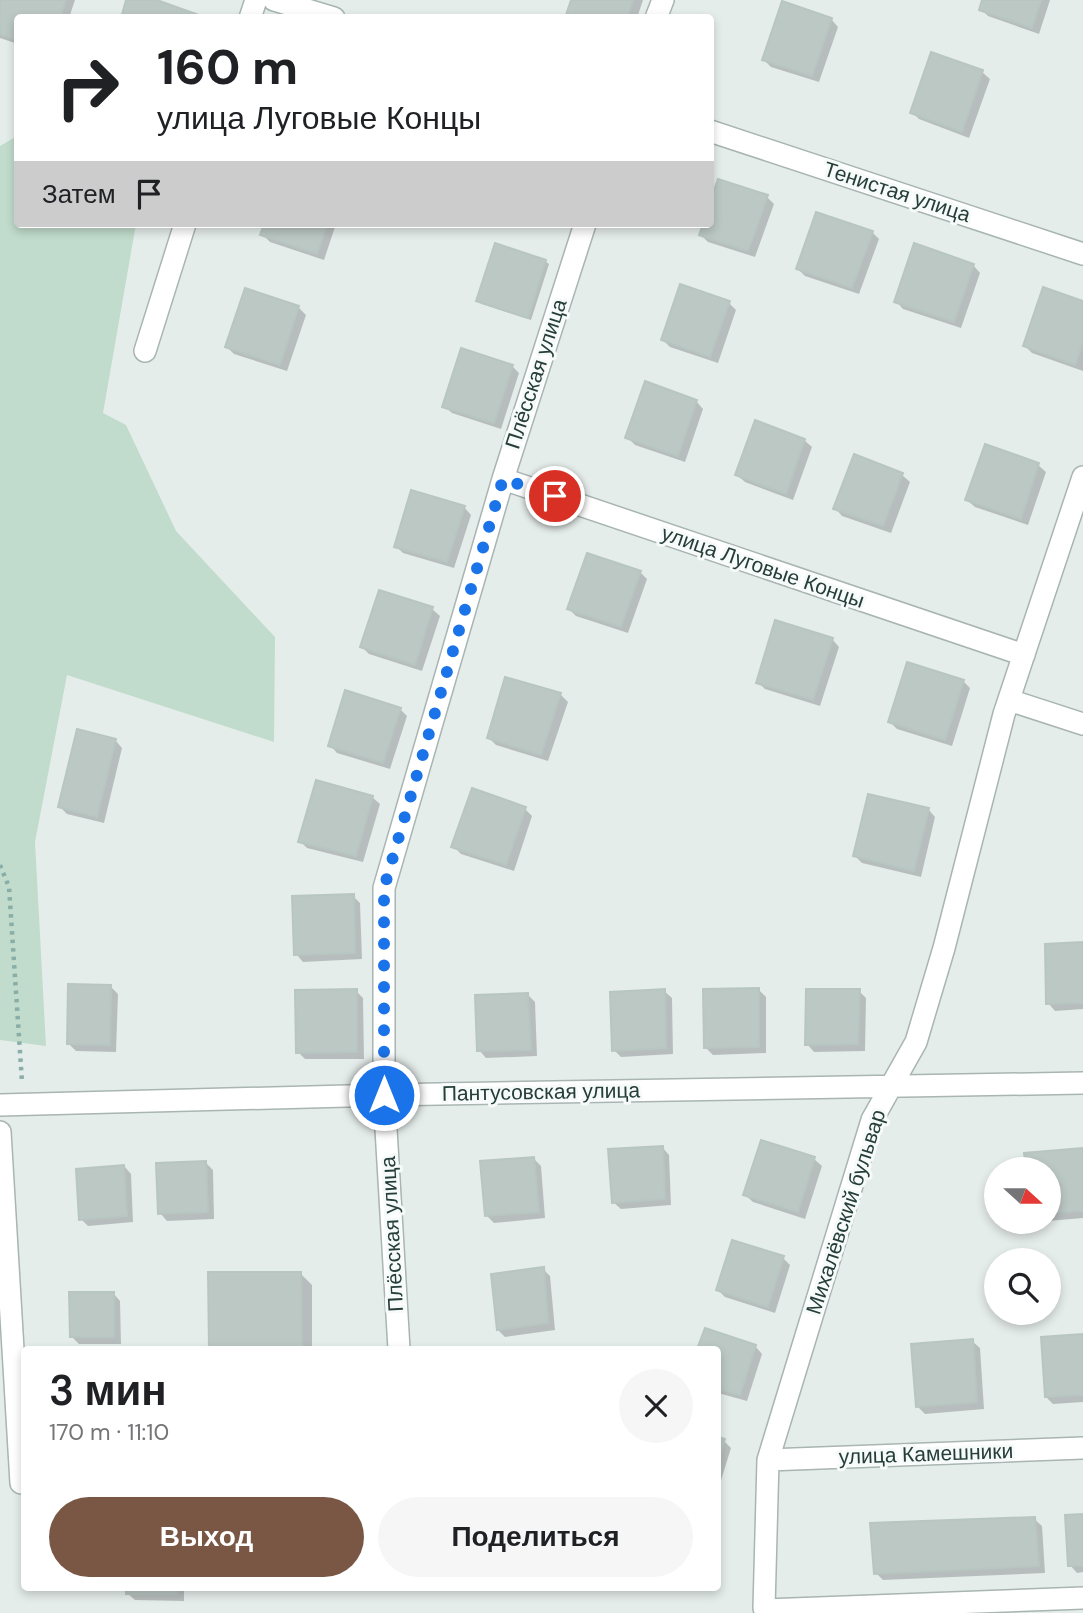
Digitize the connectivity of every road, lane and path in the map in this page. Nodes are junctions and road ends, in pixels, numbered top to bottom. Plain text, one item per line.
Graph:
1 (274, 0) edge
2 (321, 14) edge
3 (714, 132) edge
4 (184, 228) edge
5 (584, 228) edge
6 (1083, 254) edge
7 (145, 351) dead end
8 (1083, 477) edge
9 (503, 479) junction
10 (1024, 655) junction
11 (1009, 699) junction
12 (1083, 724) edge
13 (0, 865) edge
14 (1083, 1083) edge
15 (890, 1086) junction
16 (384, 1095) junction
17 (23, 1104) junction
18 (0, 1105) edge
19 (0, 1132) edge
20 (399, 1346) edge
21 (1083, 1448) edge
22 (768, 1460) junction
23 (21, 1483) dead end
24 (1083, 1598) edge
25 (766, 1612) edge

1 - 2 street
3 - 6 street, Тенистая улица
4 - 7 street
5 - 9 street, Плёсская улица
8 - 10 street, Михалёвский бульвар
9 - 10 street, улица Луговые Концы
9 - 16 street, Плёсская улица
10 - 11 street, Михалёвский бульвар
11 - 12 street
11 - 15 street, Михалёвский бульвар
13 - 17 path
14 - 15 street, Пантусовская улица
15 - 16 street, Пантусовская улица
15 - 22 street, Михалёвский бульвар
16 - 17 street, Пантусовская улица
16 - 20 street, Плёсская улица
17 - 18 street, Пантусовская улица
19 - 23 street
21 - 22 street, улица Камешники
22 - 25 street, Михалёвский бульвар
24 - 25 street

